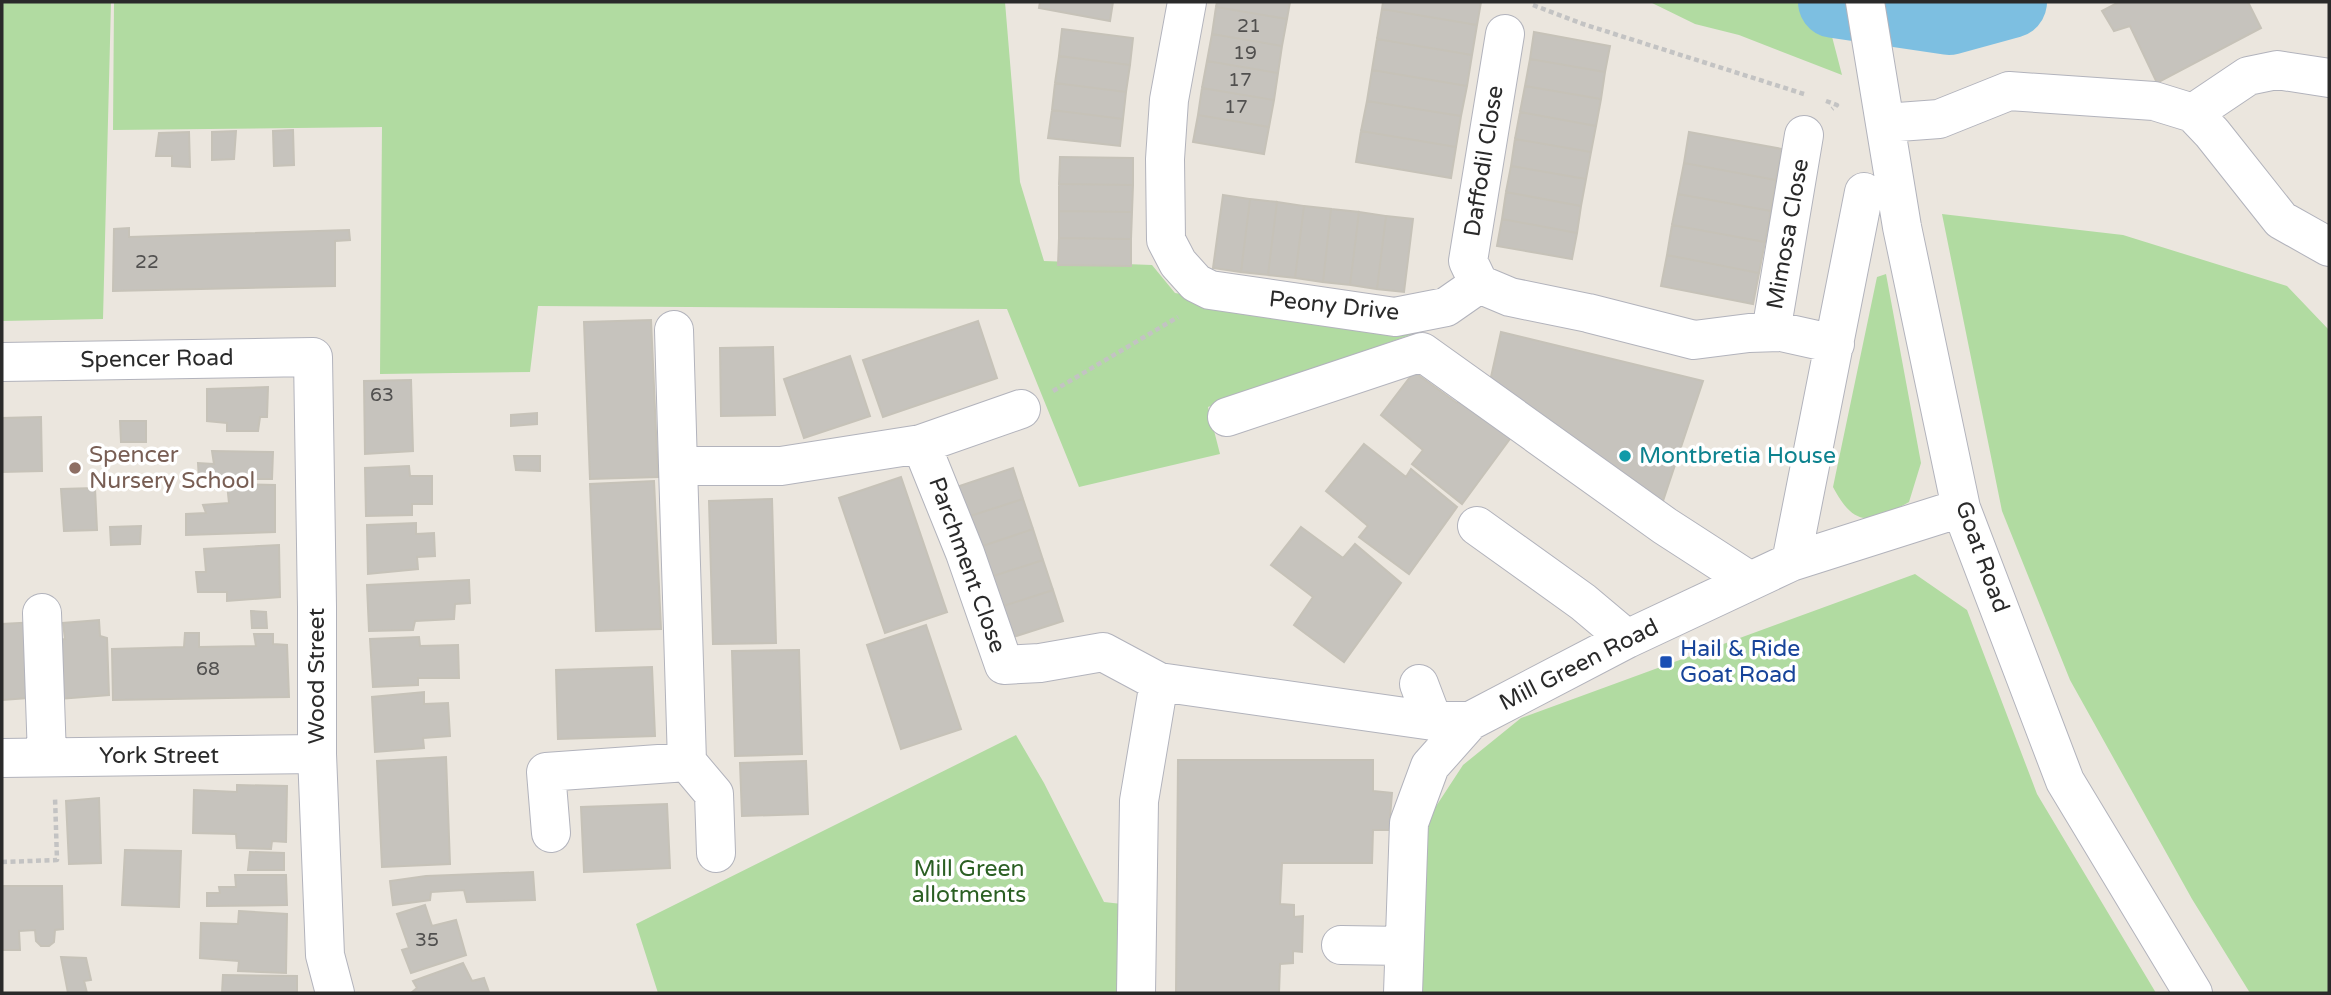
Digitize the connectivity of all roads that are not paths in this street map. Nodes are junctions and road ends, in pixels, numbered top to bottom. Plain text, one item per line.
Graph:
1 (1187, 2) edge
2 (1865, 2) edge
3 (1505, 34) dead end
4 (2329, 78) edge
5 (2193, 113) junction
6 (1885, 123) junction
7 (1804, 135) road end
8 (1864, 192) dead end
9 (2329, 247) edge
10 (1479, 284) junction
11 (674, 330) dead end
12 (1771, 332) junction
13 (1835, 344) junction
14 (313, 357) joint
15 (2, 362) edge
16 (1021, 409) road end
17 (1227, 418) dead end
18 (921, 444) junction
19 (678, 466) junction
20 (1961, 508) junction
21 (1477, 526) dead end
22 (1791, 562) junction
23 (1750, 581) junction
24 (42, 613) dead end
25 (1626, 639) junction
26 (1159, 682) junction
27 (1419, 684) dead end
28 (1433, 721) junction
29 (1470, 721) junction
30 (317, 754) junction
31 (50, 757) junction
32 (2, 758) edge
33 (687, 762) junction
34 (551, 833) dead end
35 (716, 853) dead end
36 (1341, 944) dead end
37 (1404, 946) junction
38 (335, 993) edge
39 (1136, 993) edge
40 (1403, 993) edge
41 (2193, 993) edge

1 - 10 street, Peony Drive
2 - 6 street, Goat Road
3 - 10 street, Daffodil Close
4 - 5 street
5 - 6 street
5 - 9 street
6 - 20 street, Goat Road
7 - 12 street, Mimosa Close
8 - 13 street
10 - 12 street
11 - 19 street
12 - 13 street
13 - 22 street
14 - 15 street, Spencer Road
14 - 30 street, Wood Street
16 - 18 street
17 - 23 street
18 - 19 street
18 - 26 street, Parchment Close
19 - 33 street
20 - 22 street, Mill Green Road
20 - 41 street, Goat Road
21 - 25 street
22 - 23 street, Mill Green Road
23 - 25 street, Mill Green Road
24 - 31 street
25 - 29 street, Mill Green Road
26 - 28 street, Parchment Close
26 - 39 street
27 - 28 street
28 - 29 street, Parchment Close
29 - 37 street, Mill Green Road
30 - 31 street, York Street
30 - 38 street, Wood Street
31 - 32 street, York Street
33 - 34 street
33 - 35 street
36 - 37 street
37 - 40 street, Mill Green Road

